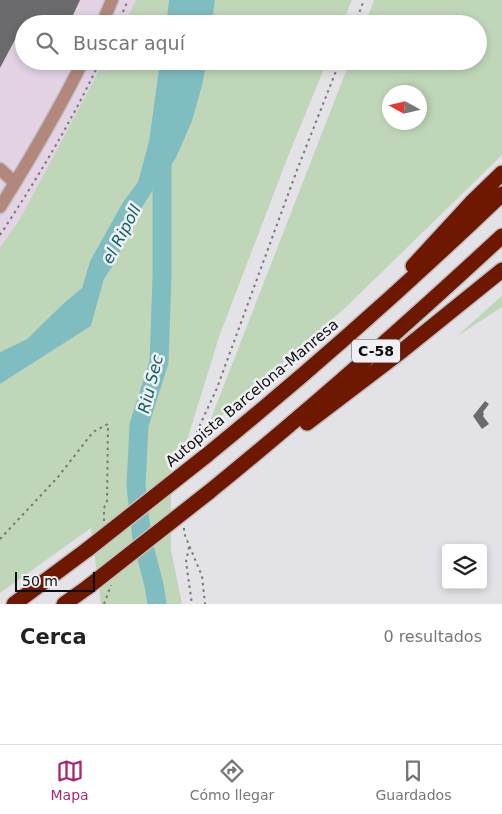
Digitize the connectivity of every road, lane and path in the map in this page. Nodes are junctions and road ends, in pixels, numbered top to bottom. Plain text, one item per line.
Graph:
1 (112, 0) edge
2 (128, 0) edge
3 (364, 0) edge
4 (106, 15) edge
5 (122, 15) edge
6 (358, 15) edge
7 (80, 70) edge
8 (96, 70) edge
9 (337, 70) edge
10 (502, 166) edge
11 (0, 169) edge
12 (502, 173) edge
13 (15, 183) junction
14 (502, 194) edge
15 (471, 203) junction
16 (0, 206) edge
17 (0, 234) edge
18 (502, 236) edge
19 (502, 270) edge
20 (380, 307) junction
21 (217, 388) dead end
22 (246, 462) junction
23 (105, 529) dead end
24 (0, 540) edge
25 (189, 546) dead end
26 (196, 564) dead end
27 (110, 577) dead end
28 (14, 604) edge
29 (64, 604) edge
30 (104, 604) edge
31 (192, 604) edge
32 (204, 604) edge

1 - 4 street
2 - 5 path
3 - 6 path
7 - 13 street
8 - 17 path
9 - 21 path
10 - 15 highway
11 - 13 street
12 - 15 highway
13 - 16 street
14 - 20 highway, Autopista Barcelona-Manresa / C-58
15 - 20 highway
18 - 22 highway, C-58
19 - 22 highway
20 - 28 highway, Autopista Barcelona-Manresa / C-58, bridge
22 - 29 highway, C-58, bridge
23 - 24 path
25 - 31 path
26 - 32 path
27 - 30 path

